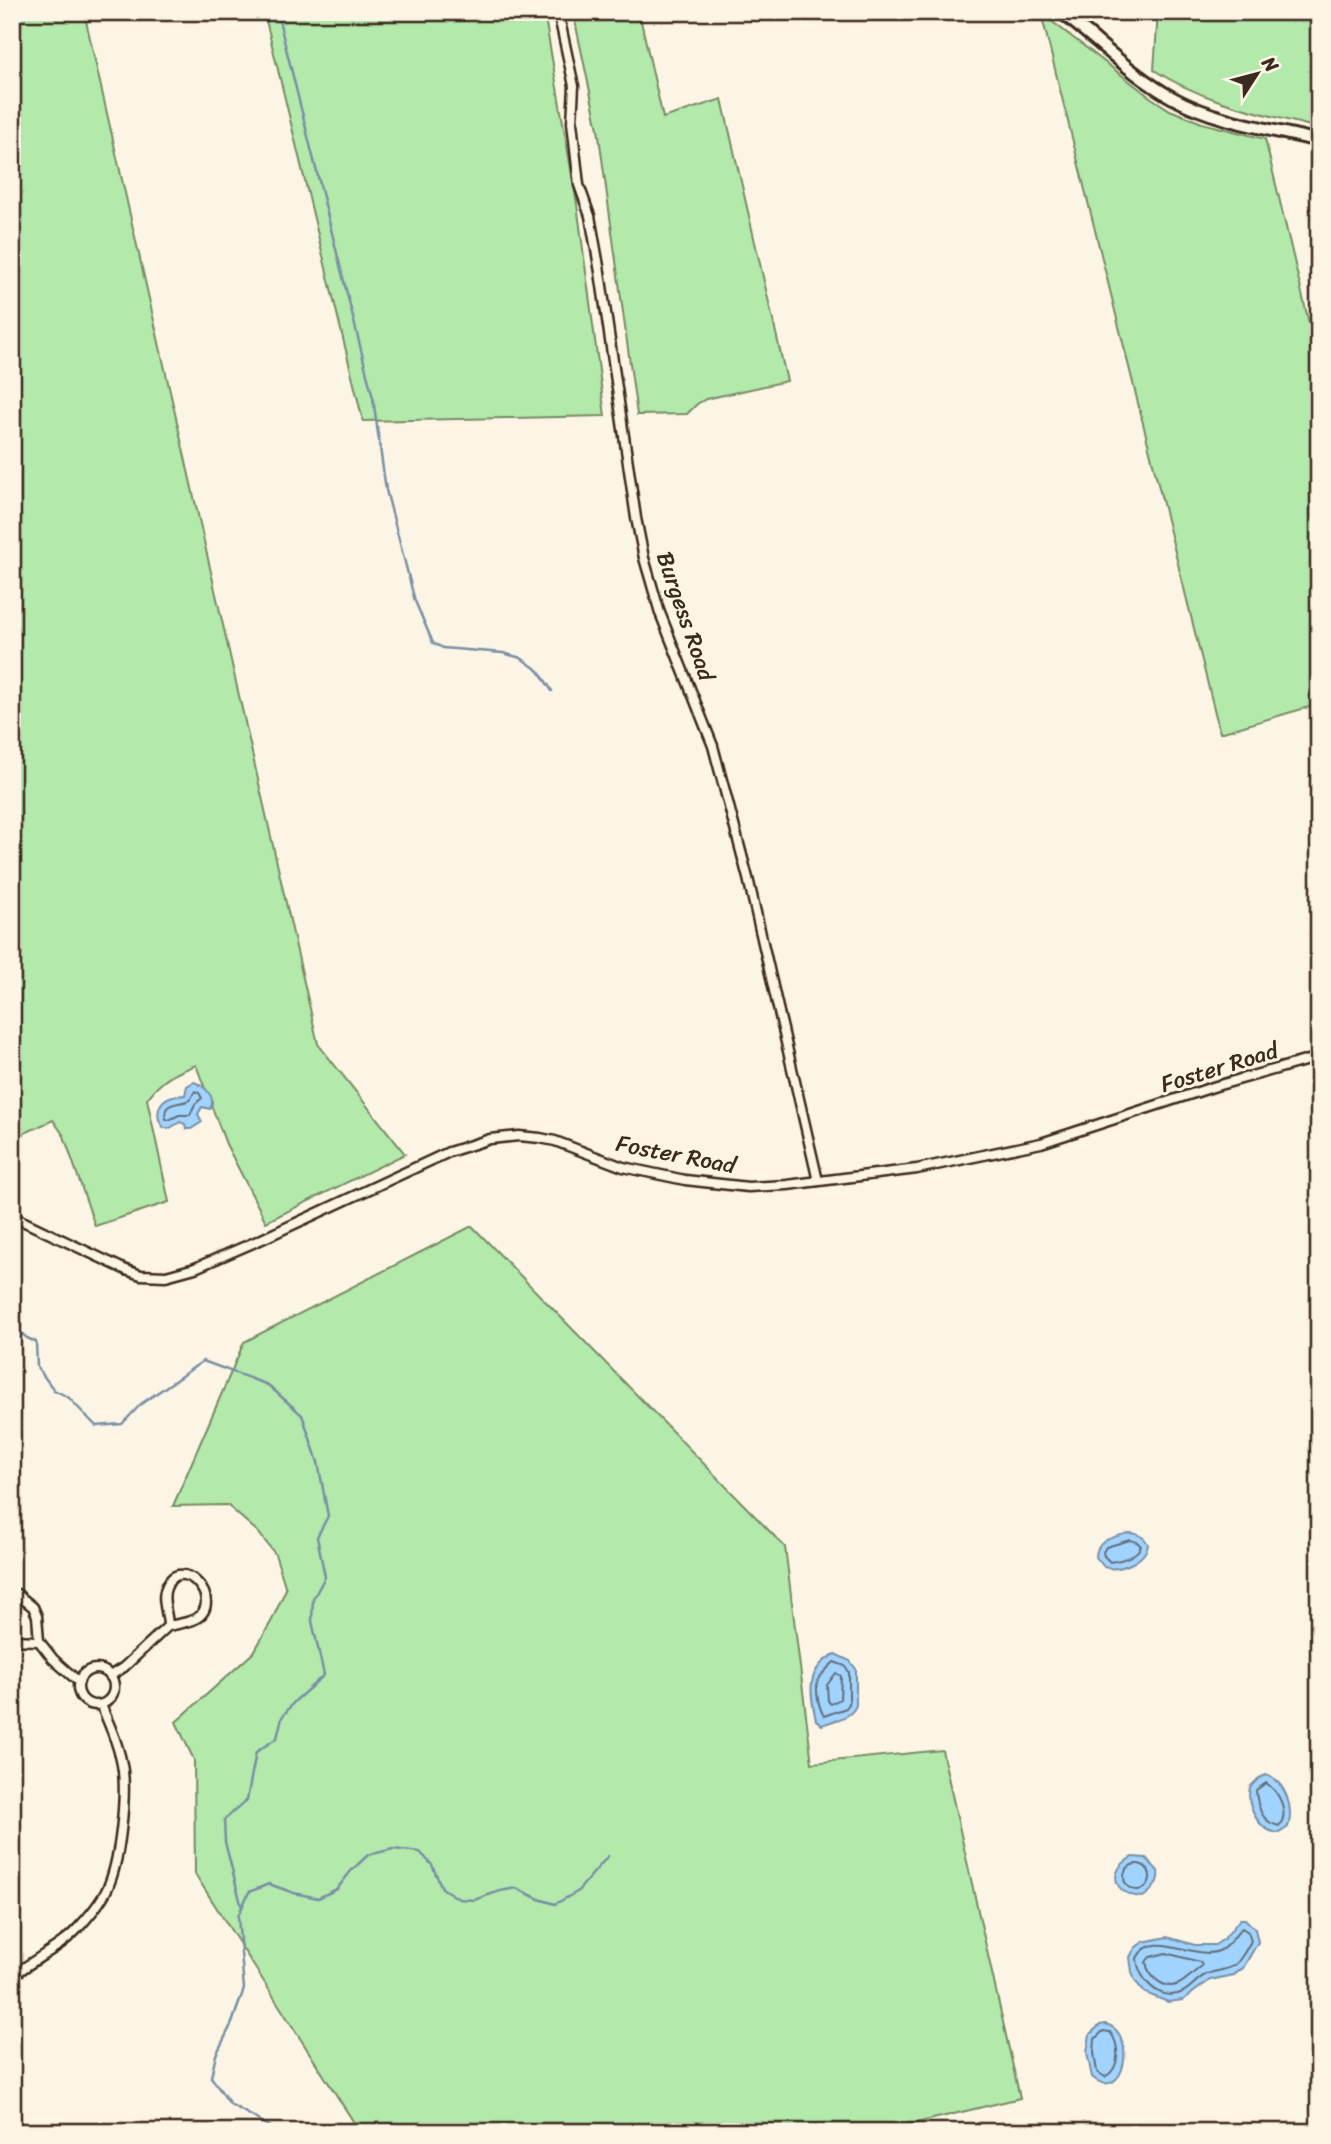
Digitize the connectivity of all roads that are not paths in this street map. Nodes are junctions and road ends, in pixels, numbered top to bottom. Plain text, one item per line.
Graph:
1 (558, 12) edge
2 (1061, 12) edge
3 (1319, 141) edge
4 (1319, 1056) edge
5 (818, 1181) junction
6 (12, 1216) edge
7 (12, 1594) edge
8 (168, 1626) junction
9 (12, 1640) edge
10 (39, 1641) junction
11 (110, 1676) junction
12 (79, 1682) junction
13 (101, 1705) junction
14 (12, 1977) edge

1 - 5 street, Burgess Road
2 - 3 street
4 - 5 street, Foster Road
5 - 6 street, Foster Road
7 - 10 street
8 - 8 street
8 - 11 street
9 - 10 street
10 - 12 street
11 - 12 street
11 - 13 street
12 - 13 street
13 - 14 street

